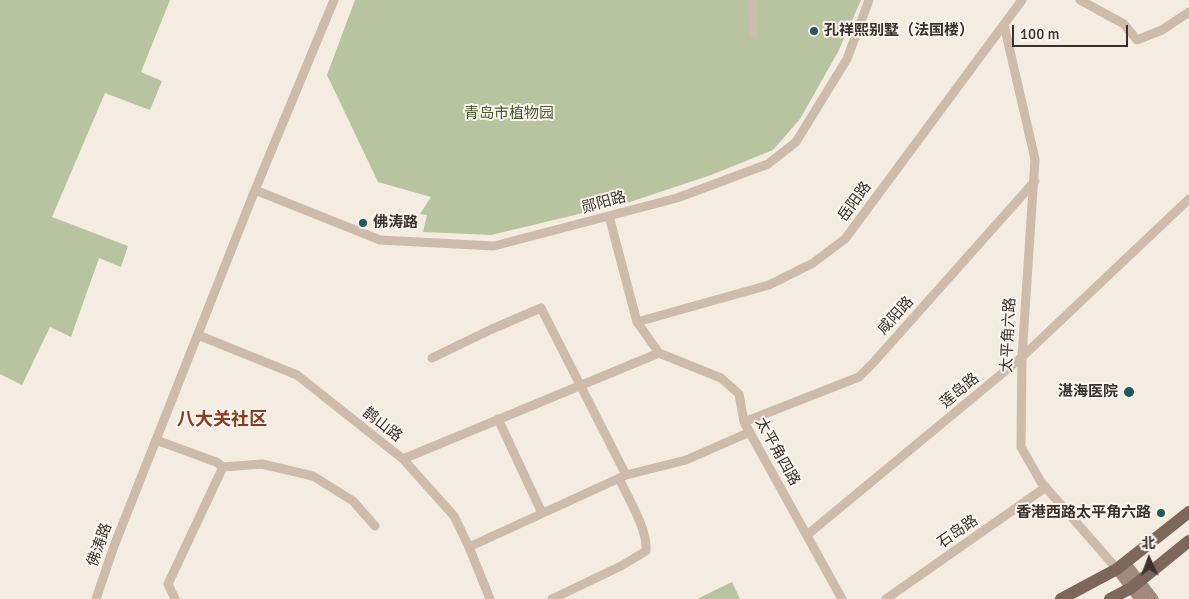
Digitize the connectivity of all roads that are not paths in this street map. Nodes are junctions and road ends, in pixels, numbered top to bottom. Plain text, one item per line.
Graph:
1 (334, 0) edge
2 (752, 0) edge
3 (869, 0) edge
4 (1022, 0) edge
5 (1080, 0) edge
6 (1189, 12) edge
7 (1004, 25) junction
8 (754, 33) dead end
9 (1034, 180) junction
10 (255, 190) junction
11 (1189, 199) edge
12 (609, 216) junction
13 (637, 322) junction
14 (198, 335) junction
15 (659, 353) junction
16 (1022, 357) junction
17 (432, 358) dead end
18 (582, 385) junction
19 (498, 420) junction
20 (744, 422) junction
21 (750, 432) junction
22 (156, 440) junction
23 (403, 458) junction
24 (223, 467) junction
25 (623, 477) junction
26 (1046, 487) junction
27 (1189, 512) edge
28 (542, 513) junction
29 (375, 526) dead end
30 (807, 535) junction
31 (1189, 541) edge
32 (469, 546) junction
33 (1121, 566) junction
34 (1135, 585) junction
35 (96, 599) edge
36 (175, 599) edge
37 (490, 599) edge
38 (552, 599) edge
39 (842, 599) edge
40 (886, 599) edge
41 (1061, 599) edge
42 (1110, 599) edge
43 (1140, 599) edge
44 (1153, 599) edge

1 - 10 street, 佛涛路
2 - 8 street
3 - 12 street, 郧阳路
4 - 7 street, 岳阳路
5 - 6 street
7 - 9 street, 太平角六路
7 - 13 street, 岳阳路
9 - 16 street, 太平角六路
9 - 20 street, 咸阳路
10 - 12 street, 郧阳路
10 - 14 street, 佛涛路
11 - 16 street, 莲岛路
12 - 13 street
13 - 15 street
14 - 22 street, 佛涛路
14 - 23 street, 鹊山路
15 - 18 street
15 - 20 street, 太平角四路
16 - 26 street, 太平角六路
16 - 30 street, 莲岛路
17 - 18 street
18 - 19 street
18 - 25 street
19 - 23 street
19 - 28 street
20 - 21 street, 太平角四路
21 - 25 street
21 - 30 street, 太平角四路
22 - 24 street
22 - 35 street, 佛涛路
23 - 32 street, 鹊山路
24 - 29 street
24 - 36 street
25 - 28 street
25 - 38 street
26 - 33 street, 太平角六路
26 - 40 street, 石岛路
27 - 33 main road
28 - 32 street
30 - 39 street, 太平角四路
31 - 34 main road
32 - 37 street, 鹊山路
33 - 34 main road
33 - 41 main road
34 - 42 main road
34 - 43 main road
34 - 44 main road

